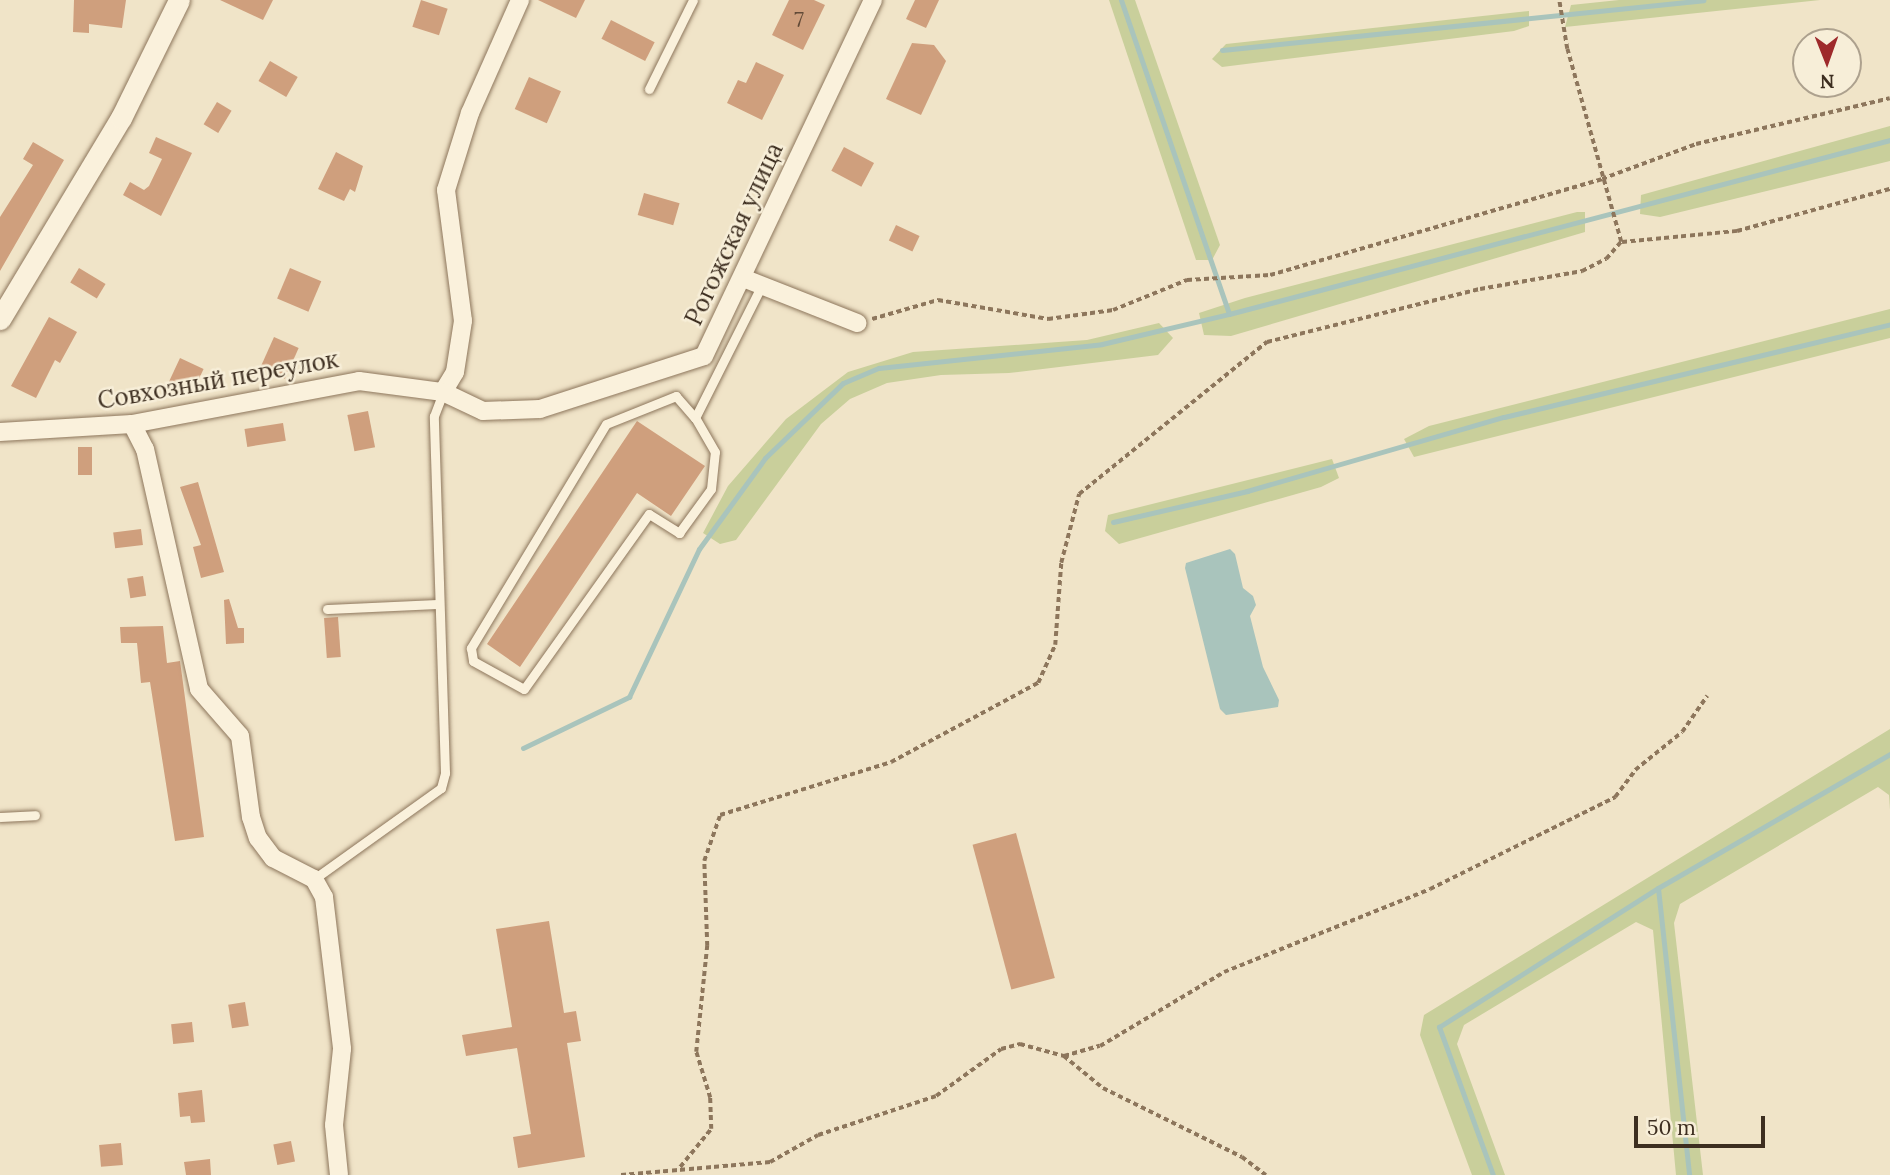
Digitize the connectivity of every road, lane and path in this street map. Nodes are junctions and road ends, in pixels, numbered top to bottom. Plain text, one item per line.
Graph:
1 (179, 0) edge
2 (520, 0) edge
3 (693, 0) edge
4 (873, 0) edge
5 (1559, 0) edge
6 (649, 89) dead end
7 (1890, 98) edge
8 (1602, 179) junction
9 (1890, 189) edge
10 (1621, 242) junction
11 (743, 278) junction
12 (762, 285) junction
13 (0, 319) edge
14 (857, 323) joint
15 (443, 392) junction
16 (695, 418) junction
17 (132, 424) junction
18 (0, 432) edge
19 (439, 604) junction
20 (327, 609) dead end
21 (1707, 696) dead end
22 (35, 815) dead end
23 (0, 817) edge
24 (314, 878) junction
25 (1064, 1056) junction
26 (680, 1167) junction
27 (339, 1175) edge
28 (621, 1175) edge
29 (1266, 1175) edge

1 - 13 street
2 - 15 street
3 - 6 lane
4 - 11 street, Рогожская улица
5 - 8 path
7 - 8 path
8 - 10 path
8 - 14 path
9 - 10 path
10 - 26 path
11 - 12 street
11 - 15 street, Рогожская улица
12 - 14 street
12 - 16 lane
15 - 17 street, Совхозный переулок
15 - 19 lane
16 - 16 lane
17 - 18 street, Совхозный переулок
17 - 24 street
19 - 20 lane
19 - 24 lane
21 - 25 path
22 - 23 lane
24 - 27 street
25 - 26 path
25 - 29 path
26 - 28 path

